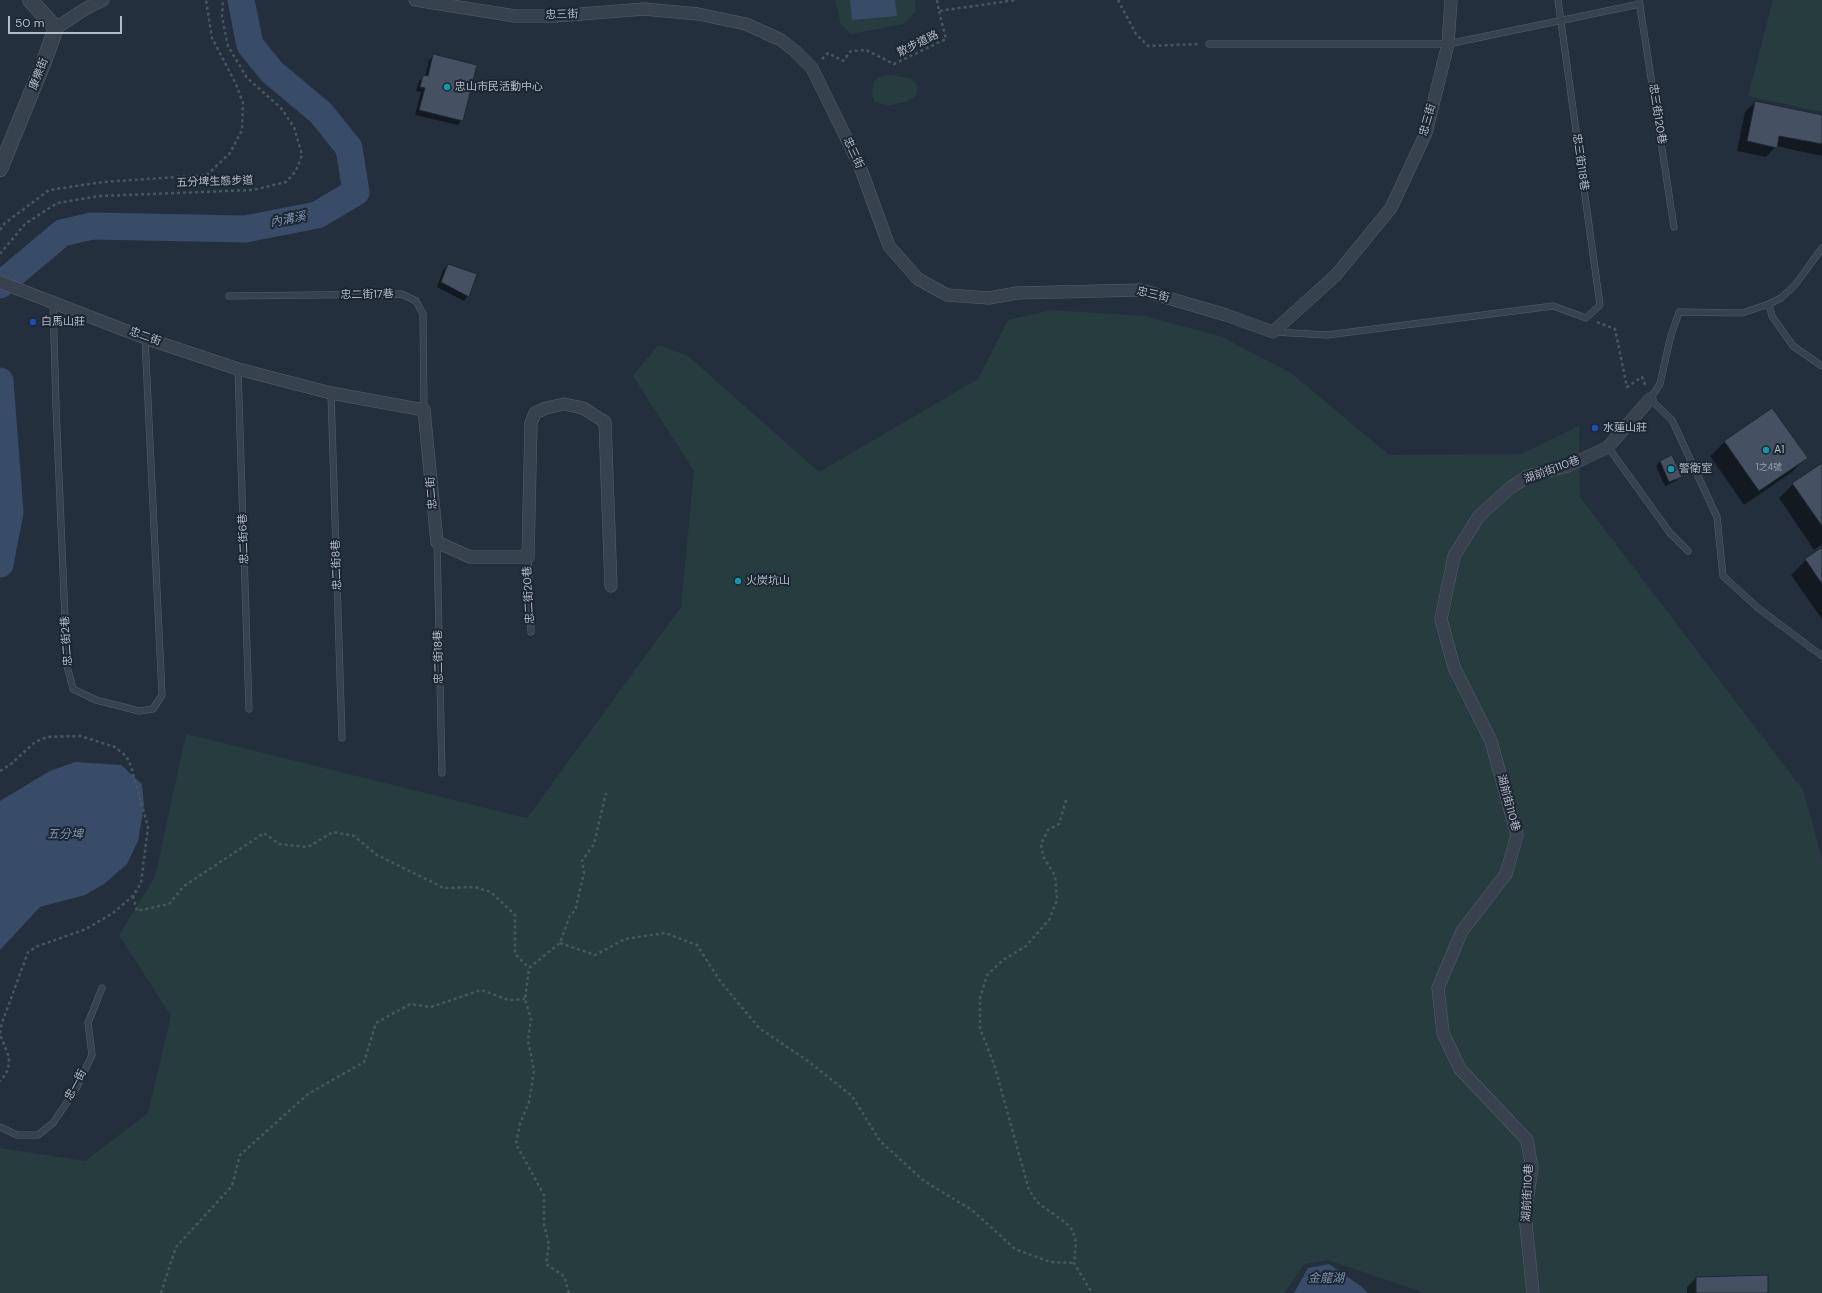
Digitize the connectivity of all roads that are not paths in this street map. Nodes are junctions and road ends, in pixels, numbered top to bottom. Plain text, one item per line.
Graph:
1 (30, 0) edge
2 (103, 0) edge
3 (415, 0) edge
4 (1451, 0) edge
5 (1558, 0) edge
6 (1640, 2) edge
7 (1561, 20) junction
8 (56, 28) junction
9 (1210, 44) road end
10 (1448, 44) junction
11 (0, 170) edge
12 (1674, 227) dead end
13 (1822, 248) edge
14 (0, 282) edge
15 (229, 296) dead end
16 (53, 302) junction
17 (1769, 304) junction
18 (1586, 318) joint
19 (1273, 332) junction
20 (145, 338) junction
21 (1822, 366) edge
22 (238, 369) junction
23 (331, 393) junction
24 (1650, 399) junction
25 (424, 410) junction
26 (1608, 447) junction
27 (437, 542) junction
28 (1688, 551) dead end
29 (528, 557) junction
30 (611, 586) dead end
31 (531, 632) dead end
32 (1822, 656) edge
33 (249, 709) dead end
34 (342, 738) dead end
35 (442, 772) dead end
36 (102, 988) dead end
37 (0, 1127) edge
38 (1533, 1293) edge

1 - 8 street
2 - 8 street
3 - 19 street, 忠三街
4 - 10 street, 忠三街
5 - 7 lane, 忠三街118巷
6 - 7 lane
6 - 12 lane, 忠三街120巷
7 - 10 lane
7 - 18 lane, 忠三街118巷
8 - 11 street, 康樂街
9 - 10 lane
10 - 19 street, 忠三街
13 - 17 lane
14 - 16 street, 忠二街
15 - 25 lane, 忠二街17巷
16 - 20 street, 忠二街
16 - 20 lane, 忠二街2巷
17 - 21 lane
17 - 24 lane
18 - 19 lane, 忠三街
20 - 22 street, 忠二街
22 - 23 street, 忠二街
22 - 33 lane, 忠二街6巷
23 - 25 street, 忠二街
23 - 34 lane, 忠二街8巷
24 - 26 street, 湖前街110巷
24 - 32 lane
25 - 27 street, 忠二街
26 - 28 lane
26 - 38 street, 湖前街110巷
27 - 29 street
27 - 35 lane, 忠二街18巷
29 - 30 street
29 - 31 lane, 忠二街20巷
36 - 37 lane, 忠一街

